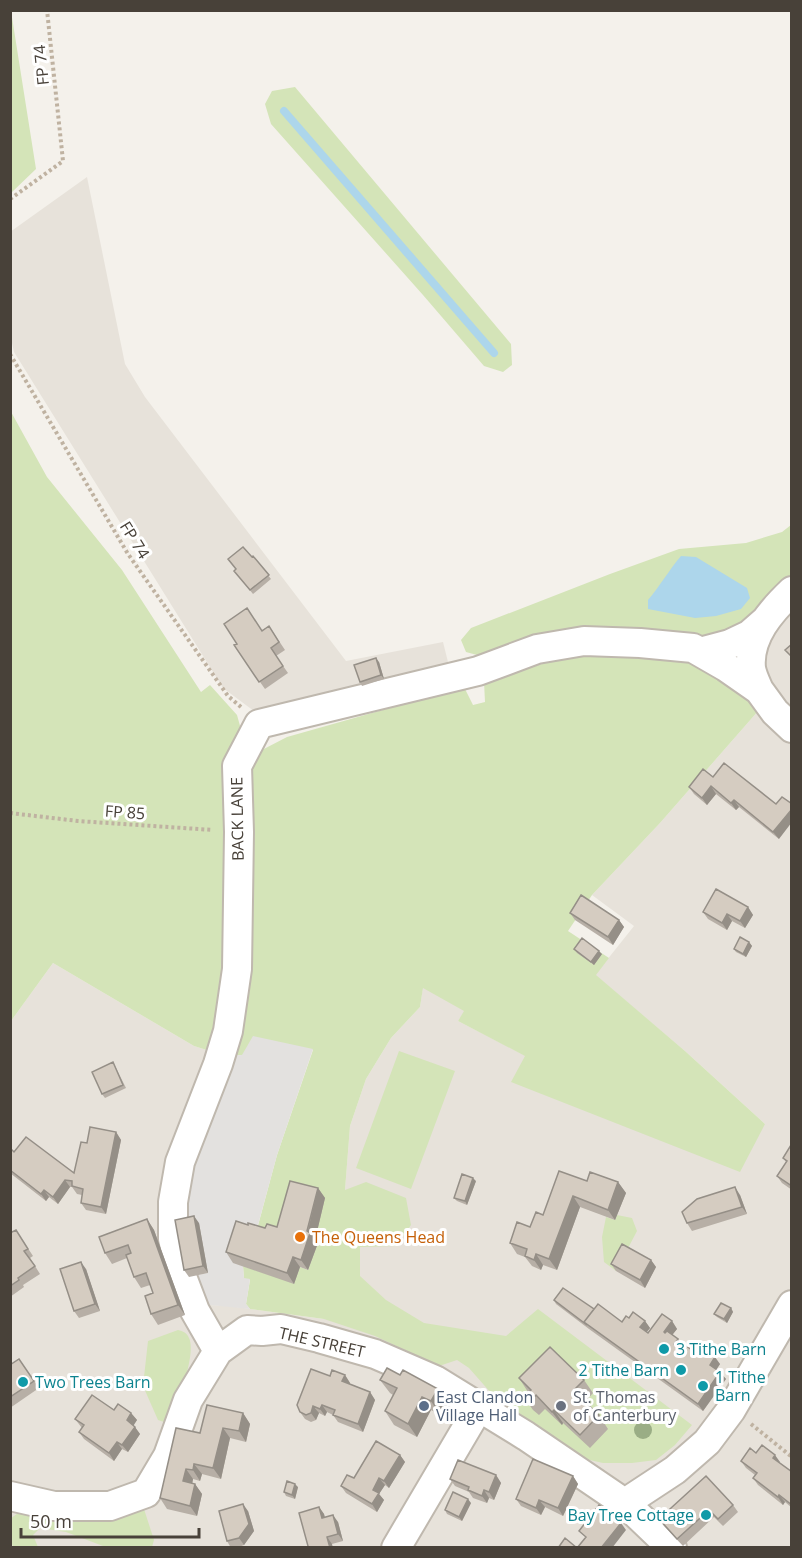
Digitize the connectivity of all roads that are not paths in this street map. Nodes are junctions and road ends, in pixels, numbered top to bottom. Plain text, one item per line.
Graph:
1 (792, 591) edge
2 (765, 621) junction
3 (700, 652) junction
4 (759, 690) junction
5 (792, 728) edge
6 (792, 1305) edge
7 (218, 1351) junction
8 (479, 1407) junction
9 (10, 1496) edge
10 (626, 1504) junction
11 (396, 1548) edge
12 (672, 1548) edge

1 - 2 street
2 - 3 street
2 - 4 street
3 - 4 street
3 - 7 street, BACK LANE
4 - 5 street
6 - 10 street
7 - 8 street, THE STREET
7 - 9 street, THE STREET
8 - 10 street, THE STREET
8 - 11 street
10 - 12 street, THE STREET

